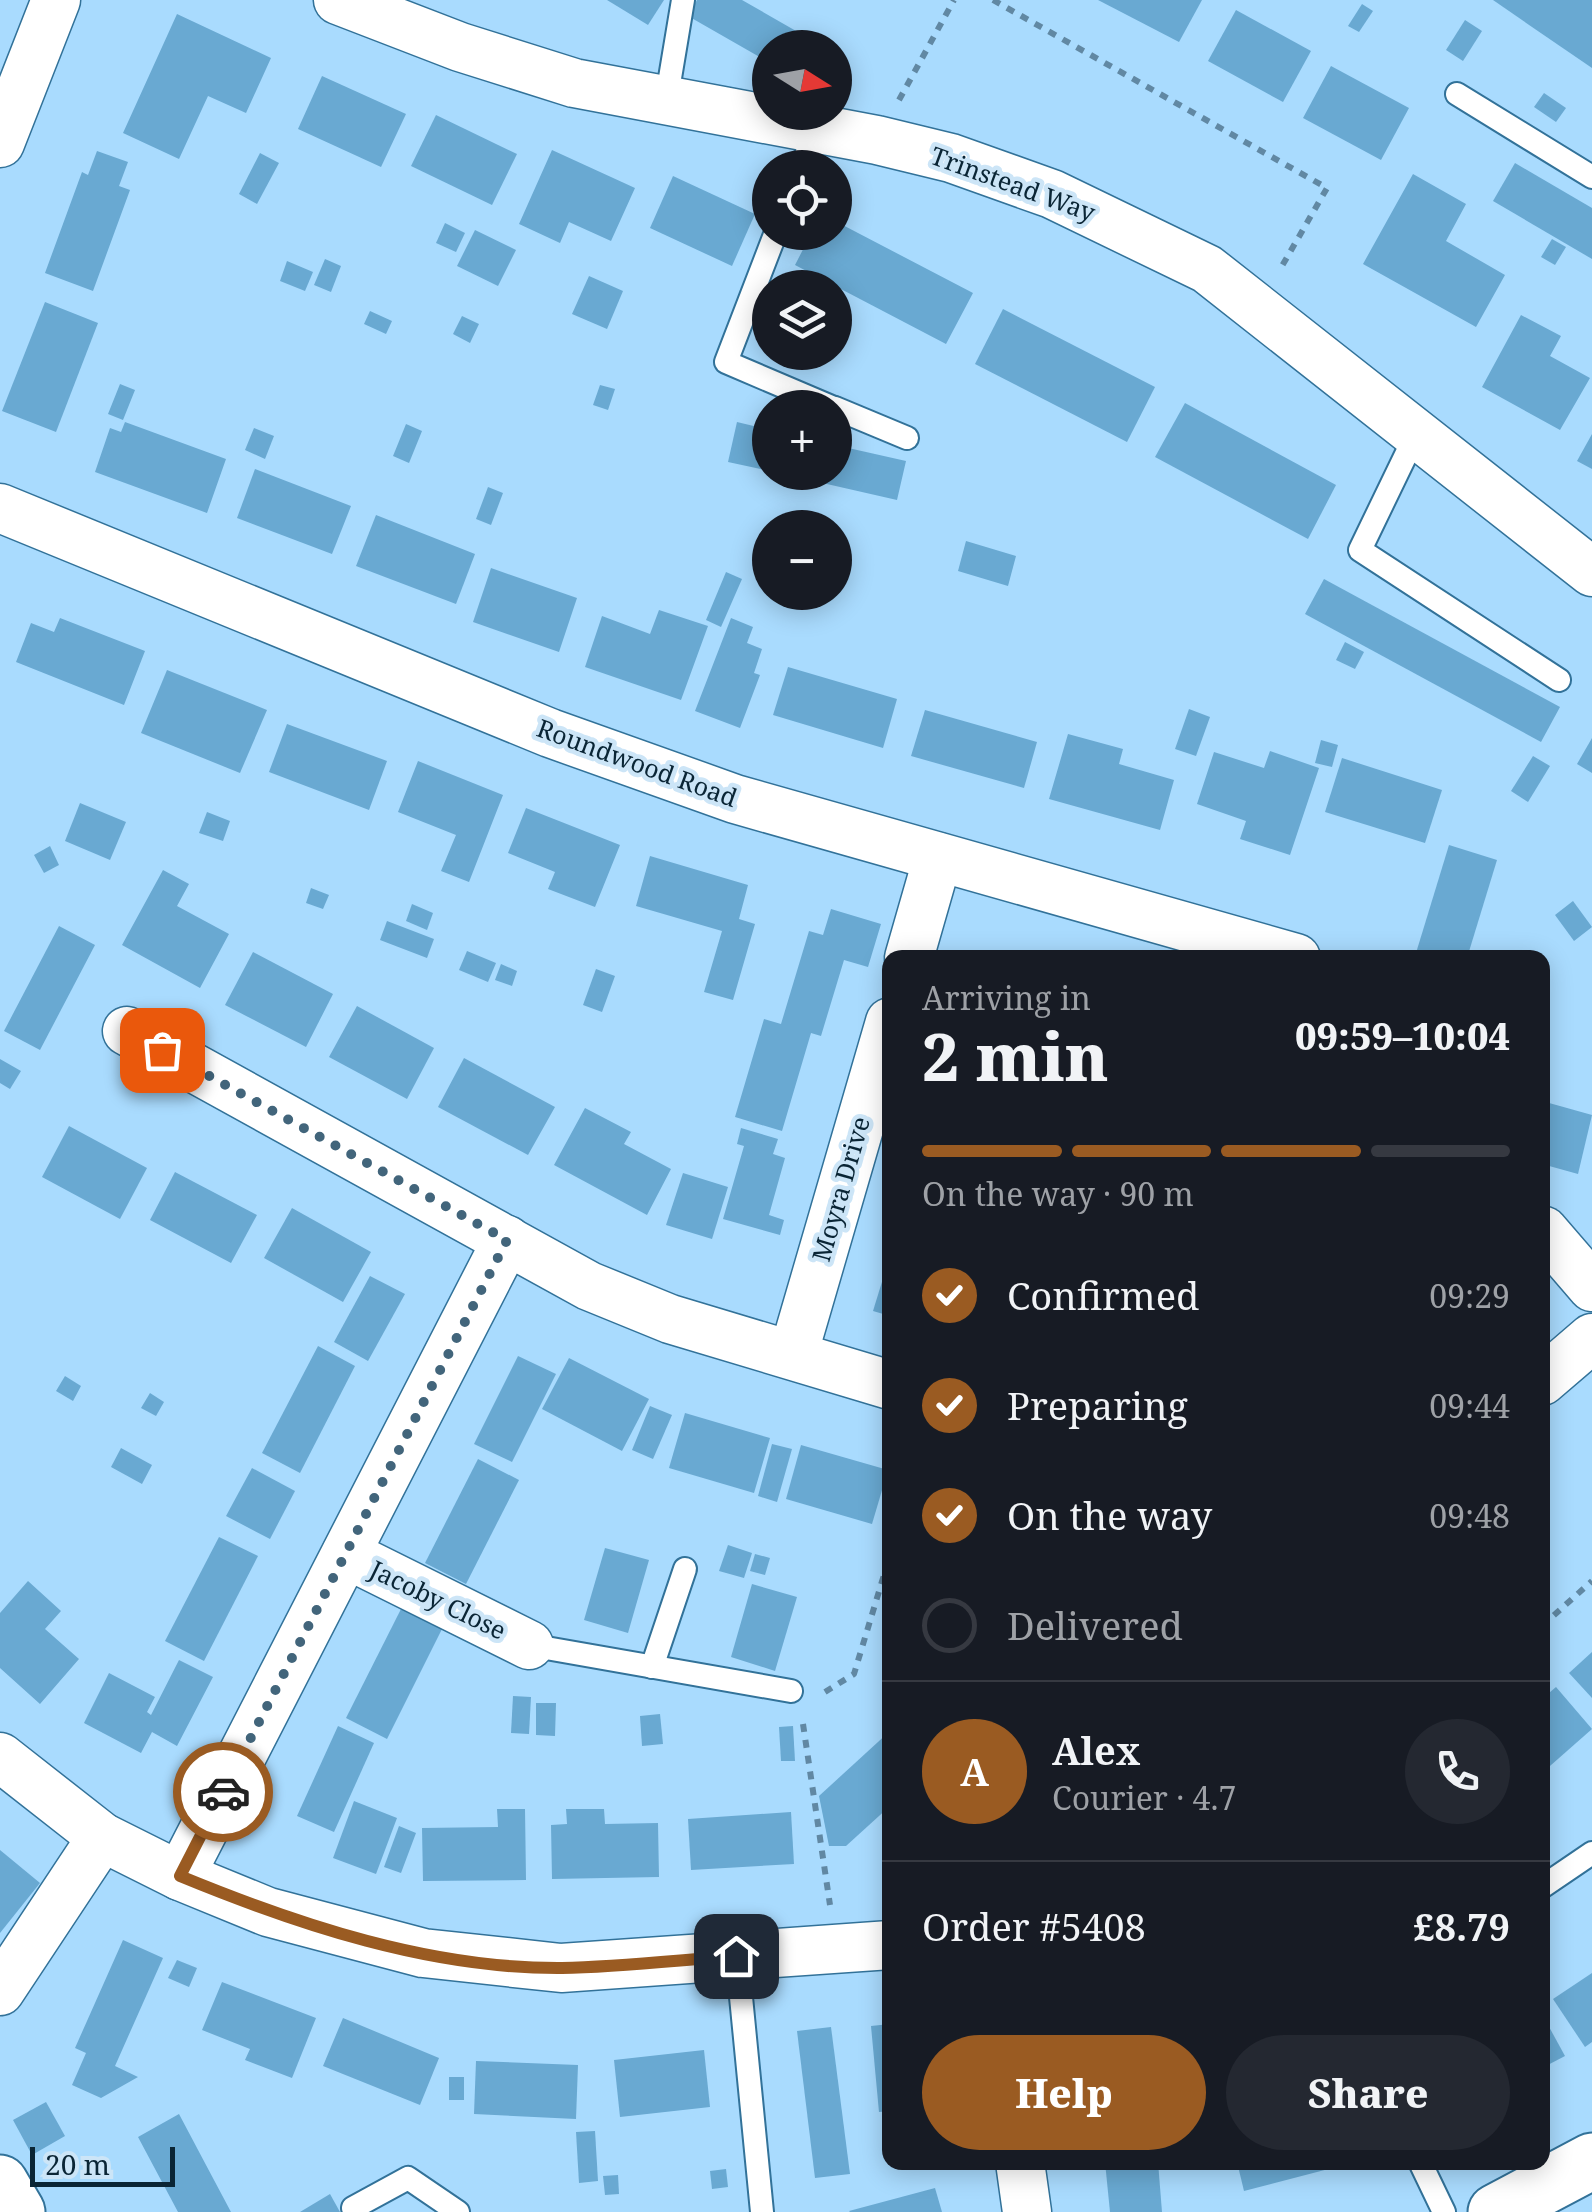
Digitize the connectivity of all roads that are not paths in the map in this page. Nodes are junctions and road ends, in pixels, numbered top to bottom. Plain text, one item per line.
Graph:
1 (56, 0) edge
2 (682, 0) edge
3 (361, 4) edge
4 (1457, 94) dead end
5 (666, 102) junction
6 (0, 144) edge
7 (808, 148) edge
8 (1588, 167) edge
9 (769, 250) edge
10 (792, 390) edge
11 (852, 415) edge
12 (1417, 432) junction
13 (907, 438) dead end
14 (0, 508) edge
15 (1592, 572) edge
16 (1558, 680) dead end
17 (938, 856) junction
18 (911, 950) edge
19 (1268, 950) edge
20 (127, 1031) dead end
21 (882, 1049) edge
22 (1550, 1238) edge
23 (507, 1240) junction
24 (1592, 1287) edge
25 (1592, 1338) edge
26 (792, 1356) junction
27 (1550, 1374) edge
28 (882, 1383) edge
29 (346, 1554) junction
30 (684, 1569) dead end
31 (529, 1645) joint
32 (652, 1666) junction
33 (790, 1691) dead end
34 (0, 1757) edge
35 (102, 1836) junction
36 (1592, 1853) edge
37 (180, 1876) junction
38 (1550, 1882) edge
39 (882, 1946) edge
40 (736, 1956) junction
41 (4, 2004) edge
42 (1592, 2161) edge
43 (1021, 2170) edge
44 (1424, 2170) edge
45 (0, 2183) edge
46 (353, 2208) dead end
47 (17, 2212) edge
48 (458, 2212) edge
49 (762, 2212) edge
50 (1026, 2212) edge
51 (1444, 2212) edge
52 (1496, 2212) edge

1 - 6 street
2 - 5 lane
3 - 5 street, Trinstead Way
4 - 8 lane
5 - 7 street, Trinstead Way
7 - 12 street, Trinstead Way
9 - 10 lane
11 - 13 lane
12 - 15 street, Trinstead Way
12 - 16 lane
14 - 17 street, Roundwood Road
17 - 18 street
17 - 19 street, Roundwood Road
20 - 23 street
21 - 26 street, Moyra Drive
22 - 24 street
23 - 26 street
23 - 29 street
25 - 27 street
26 - 28 street
29 - 31 street, Jacoby Close
29 - 37 street
30 - 32 lane
31 - 32 lane
32 - 33 lane
34 - 35 street
35 - 37 street
35 - 41 street
36 - 38 lane
37 - 40 street
39 - 40 street
40 - 49 lane
42 - 52 street
43 - 50 street
44 - 51 lane
45 - 47 street
46 - 48 lane

